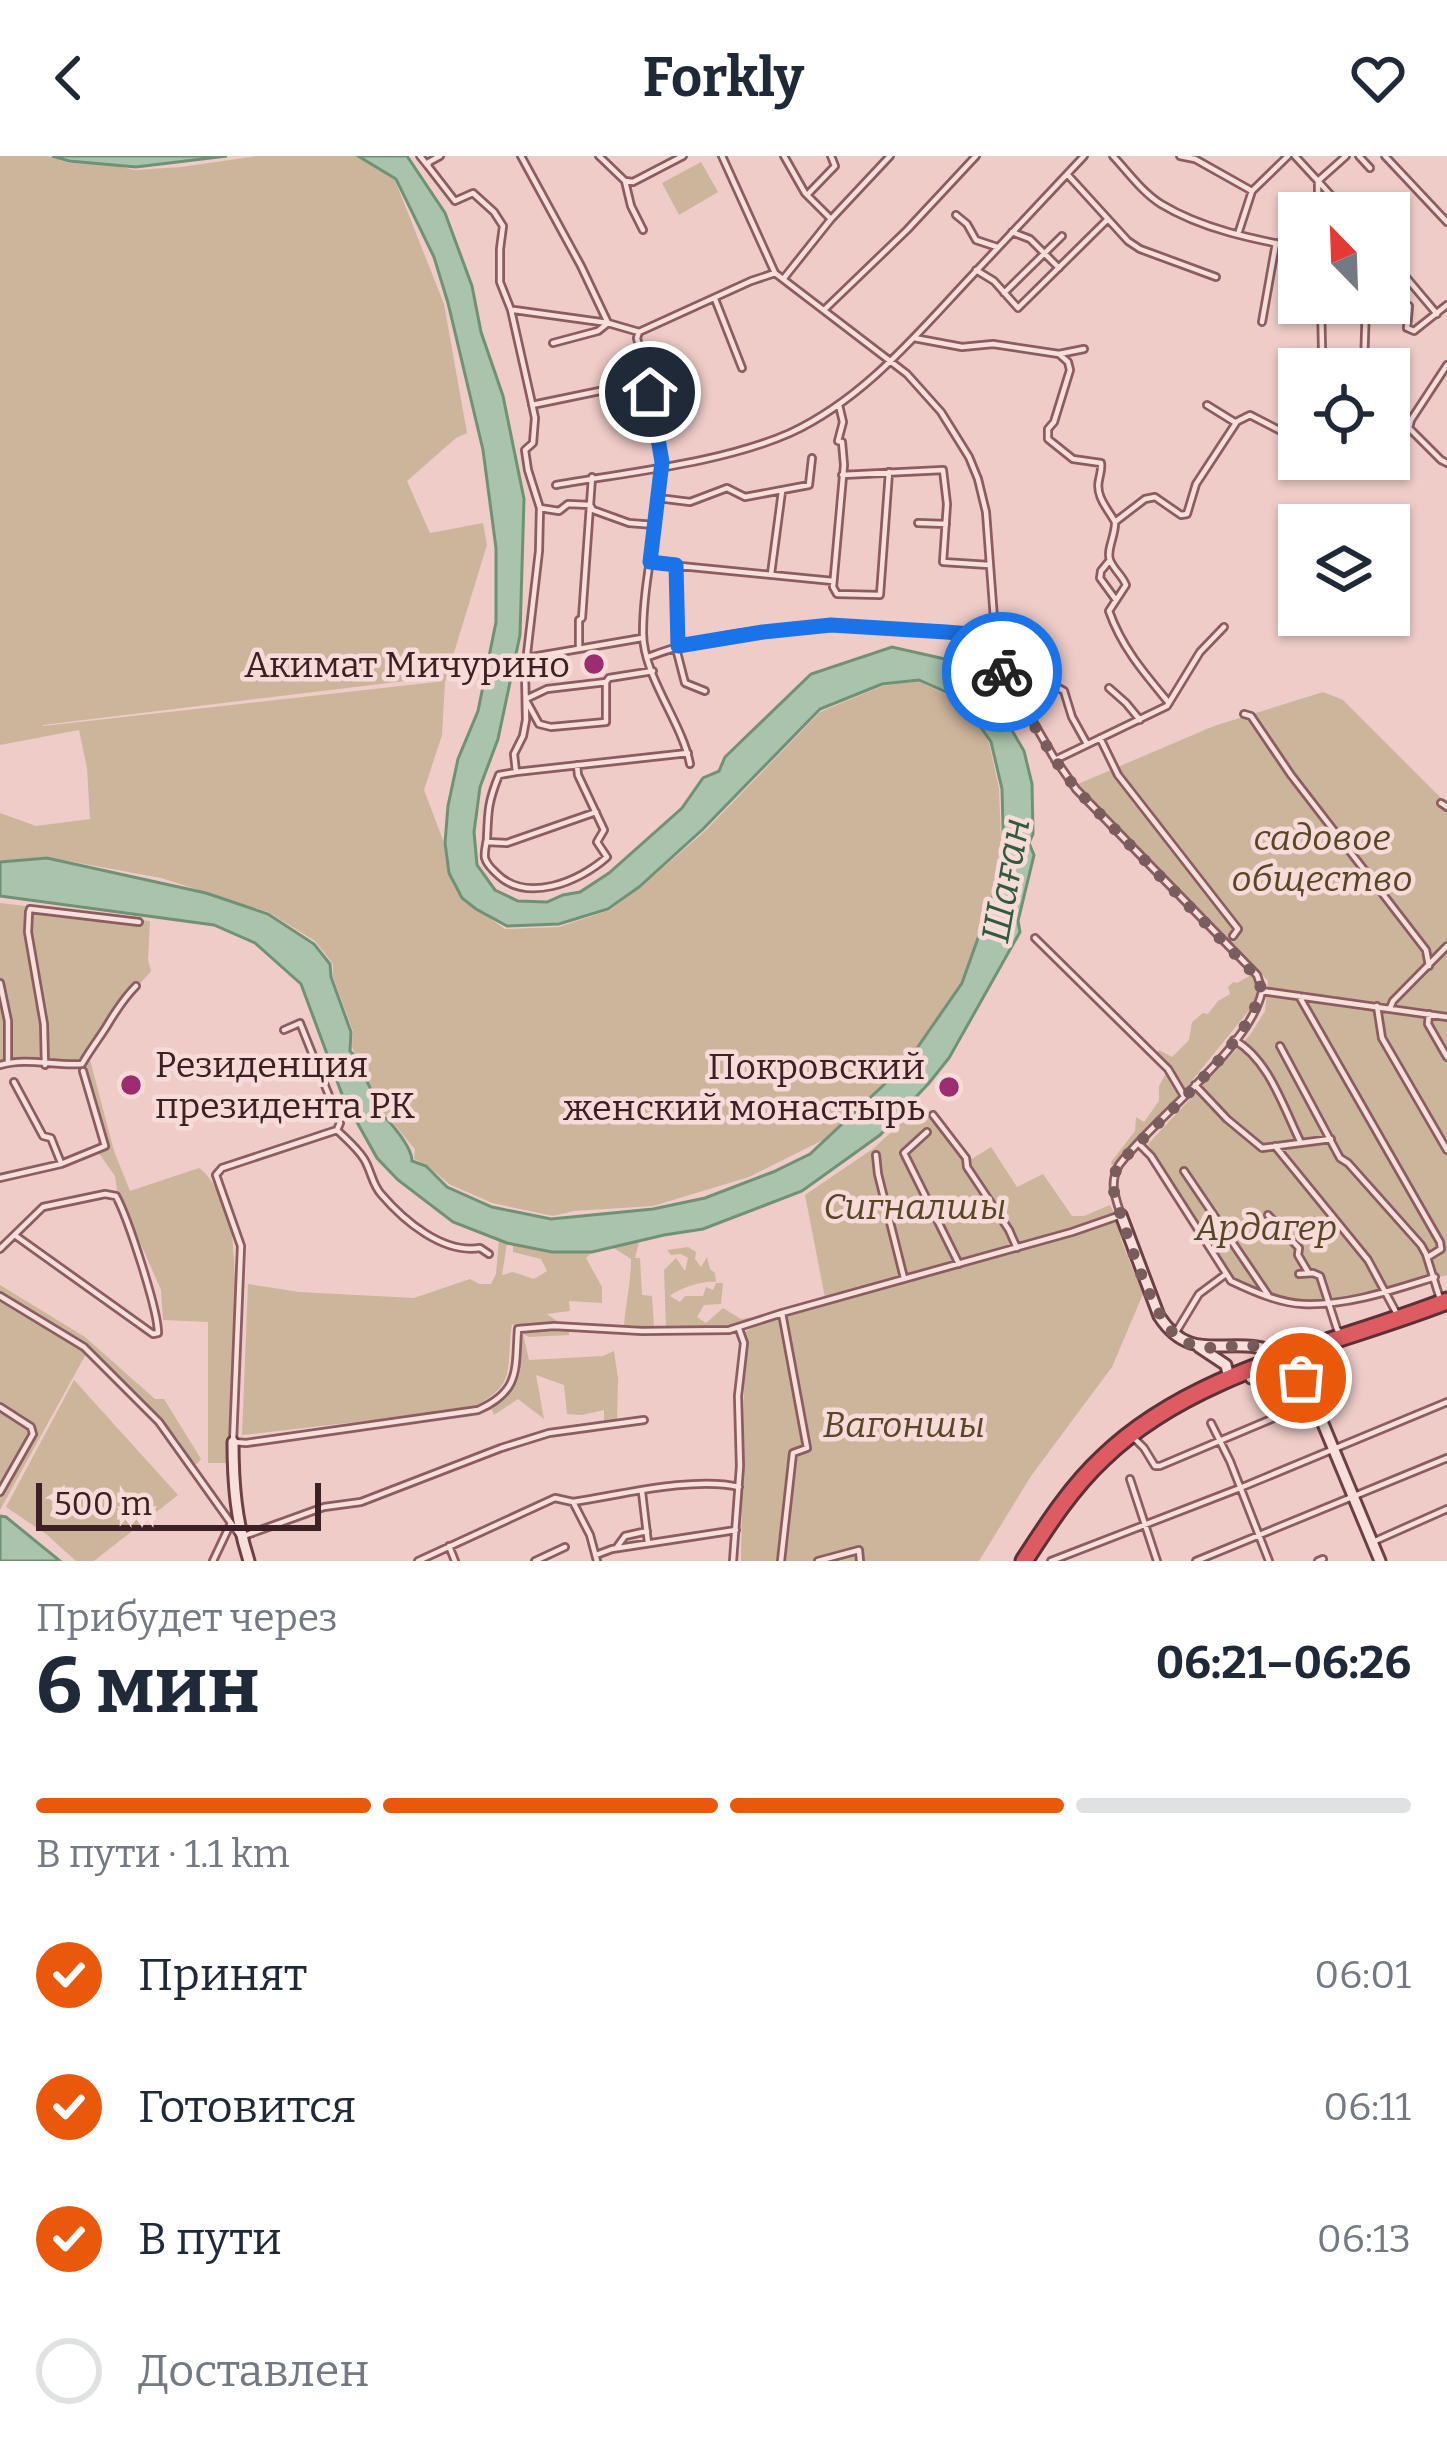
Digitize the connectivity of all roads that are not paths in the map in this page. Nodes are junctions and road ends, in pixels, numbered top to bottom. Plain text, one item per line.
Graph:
1 (420, 156) edge
2 (440, 156) edge
3 (521, 156) edge
4 (599, 156) edge
5 (683, 156) edge
6 (722, 156) edge
7 (784, 156) edge
8 (831, 156) edge
9 (890, 156) edge
10 (976, 156) edge
11 (1113, 156) edge
12 (1292, 156) edge
13 (1346, 156) edge
14 (1359, 156) edge
15 (1384, 156) edge
16 (1082, 157) edge
17 (1187, 157) edge
18 (428, 164) junction
19 (1370, 168) dead end
20 (1067, 174) junction
21 (625, 182) junction
22 (1318, 182) junction
23 (1252, 191) junction
24 (1318, 192) edge
25 (1327, 192) edge
26 (808, 195) junction
27 (956, 215) dead end
28 (831, 219) junction
29 (1108, 219) junction
30 (1447, 222) edge
31 (643, 230) dead end
32 (1012, 232) junction
33 (1238, 234) junction
34 (1062, 236) dead end
35 (1276, 243) joint
36 (998, 247) junction
37 (1044, 254) junction
38 (1059, 268) junction
39 (976, 270) junction
40 (776, 273) junction
41 (1216, 277) dead end
42 (783, 280) junction
43 (1410, 282) edge
44 (1004, 293) junction
45 (715, 299) junction
46 (1447, 305) edge
47 (511, 310) junction
48 (823, 312) junction
49 (1437, 314) junction
50 (1262, 322) dead end
51 (608, 323) junction
52 (1321, 324) edge
53 (1407, 324) edge
54 (639, 332) junction
55 (914, 338) junction
56 (553, 343) dead end
57 (1322, 348) dead end
58 (1084, 349) dead end
59 (1059, 355) junction
60 (892, 361) junction
61 (1447, 364) edge
62 (742, 368) dead end
63 (648, 381) junction
64 (839, 404) junction
65 (532, 405) junction
66 (1207, 405) dead end
67 (1236, 422) junction
68 (1278, 429) edge
69 (812, 458) dead end
70 (1447, 463) edge
71 (661, 468) junction
72 (889, 472) junction
73 (842, 475) junction
74 (592, 477) junction
75 (556, 485) dead end
76 (782, 491) junction
77 (658, 498) junction
78 (590, 505) junction
79 (540, 508) junction
80 (1115, 522) junction
81 (918, 523) dead end
82 (946, 524) junction
83 (655, 525) junction
84 (1110, 560) junction
85 (650, 562) junction
86 (676, 565) junction
87 (992, 566) junction
88 (770, 575) junction
89 (833, 584) junction
90 (1116, 600) junction
91 (1224, 627) dead end
92 (642, 638) junction
93 (995, 639) junction
94 (678, 646) junction
95 (579, 648) junction
96 (648, 657) junction
97 (526, 658) junction
98 (1055, 670) dead end
99 (653, 671) junction
100 (606, 682) junction
101 (1109, 688) dead end
102 (705, 691) dead end
103 (527, 700) junction
104 (1169, 704) junction
105 (1244, 714) dead end
106 (1140, 720) junction
107 (1100, 738) junction
108 (1087, 744) junction
109 (688, 753) junction
110 (1055, 760) junction
111 (690, 764) dead end
112 (577, 765) junction
113 (516, 772) junction
114 (596, 812) junction
115 (487, 842) junction
116 (139, 922) dead end
117 (1233, 936) dead end
118 (1036, 938) dead end
119 (1447, 946) edge
120 (1429, 966) junction
121 (0, 983) edge
122 (136, 986) dead end
123 (1262, 991) junction
124 (1299, 996) junction
125 (1377, 1006) junction
126 (1390, 1008) junction
127 (1429, 1014) junction
128 (1447, 1017) edge
129 (284, 1030) dead end
130 (1234, 1040) junction
131 (1280, 1046) dead end
132 (1447, 1057) edge
133 (8, 1062) junction
134 (0, 1065) edge
135 (45, 1065) junction
136 (83, 1071) dead end
137 (14, 1082) dead end
138 (1195, 1085) junction
139 (1184, 1096) junction
140 (933, 1115) dead end
141 (339, 1126) junction
142 (927, 1132) dead end
143 (1331, 1138) junction
144 (1138, 1143) junction
145 (1301, 1143) junction
146 (1275, 1146) junction
147 (1447, 1150) edge
148 (876, 1155) dead end
149 (61, 1164) junction
150 (1184, 1171) dead end
151 (0, 1178) edge
152 (1121, 1215) junction
153 (1268, 1215) dead end
154 (16, 1236) junction
155 (1016, 1248) junction
156 (0, 1249) edge
157 (489, 1254) dead end
158 (1427, 1258) junction
159 (959, 1264) junction
160 (1226, 1274) junction
161 (1299, 1274) dead end
162 (1309, 1274) junction
163 (1435, 1277) junction
164 (904, 1280) junction
165 (1384, 1292) junction
166 (1268, 1295) junction
167 (0, 1296) edge
168 (1328, 1302) junction
169 (1445, 1304) edge
170 (782, 1313) junction
171 (1399, 1319) junction
172 (739, 1328) junction
173 (1174, 1335) junction
174 (1349, 1336) junction
175 (1196, 1346) junction
176 (1289, 1362) junction
177 (1251, 1378) junction
178 (1225, 1380) junction
179 (1341, 1391) dead end
180 (1299, 1400) junction
181 (1447, 1402) edge
182 (1315, 1406) junction
183 (0, 1407) edge
184 (644, 1420) dead end
185 (1211, 1423) dead end
186 (1134, 1438) junction
187 (1220, 1439) junction
188 (233, 1442) junction
189 (1334, 1449) junction
190 (1447, 1458) edge
191 (1130, 1479) dead end
192 (739, 1487) junction
193 (1240, 1489) junction
194 (0, 1492) edge
195 (642, 1492) junction
196 (1354, 1496) junction
197 (574, 1502) junction
198 (1447, 1509) edge
199 (231, 1523) junction
200 (1144, 1525) junction
201 (647, 1531) junction
202 (736, 1531) junction
203 (1258, 1535) junction
204 (241, 1537) junction
205 (1372, 1543) junction
206 (648, 1544) junction
207 (449, 1546) junction
208 (566, 1547) dead end
209 (616, 1548) junction
210 (596, 1558) edge
211 (213, 1561) edge
212 (249, 1561) edge
213 (418, 1561) edge
214 (455, 1561) edge
215 (535, 1561) edge
216 (734, 1561) edge
217 (781, 1561) edge
218 (818, 1561) edge
219 (860, 1561) edge
220 (1027, 1561) edge
221 (1051, 1561) edge
222 (1157, 1561) edge
223 (1196, 1561) edge
224 (1269, 1561) edge
225 (1380, 1561) edge

1 - 18 street
2 - 18 street
3 - 51 street
4 - 21 street
5 - 21 street
6 - 40 street
7 - 26 street
8 - 26 street
9 - 28 street
10 - 48 street
11 - 33 street
12 - 22 street
12 - 23 street
13 - 22 street
14 - 19 street
15 - 30 street
16 - 20 street
17 - 23 street
18 - 47 street
20 - 29 street
20 - 32 street
21 - 31 street
22 - 24 street
22 - 25 street
23 - 33 street
26 - 28 street
27 - 36 street
28 - 42 street
29 - 38 street
29 - 41 street
32 - 36 street
32 - 37 street
33 - 35 street
34 - 37 street
35 - 50 street
36 - 39 street
37 - 38 street
37 - 44 street
38 - 44 street
39 - 44 street
39 - 55 street
40 - 42 street
40 - 45 street
42 - 48 street
43 - 49 street
45 - 54 street
45 - 62 street
46 - 49 street
47 - 51 street
47 - 65 street
48 - 60 street
49 - 53 street
51 - 54 street
51 - 56 street
52 - 57 street
54 - 63 street
55 - 59 street
55 - 60 street
58 - 59 street
59 - 80 street
60 - 64 street
60 - 87 street
61 - 70 street
63 - 65 street
63 - 71 street
64 - 71 street
64 - 73 street
65 - 79 street
66 - 67 street
67 - 68 street
67 - 80 street
69 - 76 street
71 - 74 street
71 - 77 street
72 - 73 street
72 - 82 street
72 - 89 street
73 - 89 street
74 - 75 street
74 - 78 street
76 - 77 street
76 - 88 street
77 - 83 street
78 - 79 street
78 - 83 street
78 - 95 street
79 - 97 street
80 - 84 street
81 - 82 street
82 - 87 street
83 - 85 street
84 - 90 street
84 - 90 street
85 - 86 street
85 - 92 street
86 - 88 street
86 - 94 street
87 - 93 street
88 - 89 street
90 - 104 street
91 - 104 street
92 - 95 street
92 - 96 street
93 - 94 street
93 - 110 street
94 - 96 street
94 - 102 street
95 - 97 street
96 - 99 street
97 - 103 street
98 - 108 street
99 - 100 street
99 - 109 street
100 - 103 street
100 - 103 street
101 - 106 street
103 - 113 street
104 - 106 street
105 - 120 street
106 - 107 street
107 - 108 street
107 - 117 street
108 - 110 street
109 - 111 street
109 - 112 street
110 - 123 street
112 - 113 street
112 - 114 street
113 - 115 street
114 - 115 street
114 - 115 street
116 - 135 street
118 - 139 street
119 - 120 street
120 - 126 street
121 - 133 street
122 - 135 street
123 - 124 street
123 - 130 street
124 - 125 street
124 - 158 street
125 - 126 street
125 - 147 street
126 - 127 street
127 - 128 street
127 - 132 street
129 - 141 street
130 - 138 street
130 - 145 street
131 - 143 street
133 - 134 street
133 - 135 street
136 - 149 street
137 - 149 street
138 - 139 street
138 - 146 street
139 - 144 street
140 - 155 street
141 - 157 street
141 - 188 street
142 - 159 street
143 - 145 street
143 - 158 street
144 - 152 street
144 - 160 street
145 - 146 street
146 - 165 street
148 - 164 street
149 - 151 street
150 - 166 street
152 - 155 street
152 - 173 street
153 - 162 street
154 - 154 street
154 - 156 street
155 - 159 street
158 - 163 street
159 - 164 street
160 - 166 street
160 - 173 street
161 - 162 street
162 - 168 street
163 - 165 street
163 - 169 street
164 - 170 street
165 - 168 street
165 - 171 street
166 - 168 street
167 - 199 street
168 - 174 street
169 - 171 highway
169 - 176 highway
170 - 172 street
170 - 217 street
171 - 174 highway
172 - 188 street
172 - 192 street
173 - 175 street
174 - 176 highway
175 - 176 street
175 - 178 street
176 - 177 highway
176 - 178 highway
176 - 182 street
177 - 180 street
177 - 186 highway
178 - 220 highway
179 - 182 street
180 - 182 street
180 - 187 street
181 - 189 street
182 - 189 street
183 - 194 street
184 - 204 street
185 - 187 street
186 - 187 street
186 - 220 highway
187 - 193 street
188 - 204 street
189 - 193 street
189 - 196 street
190 - 196 street
191 - 200 street
192 - 195 street
192 - 202 street
193 - 200 street
193 - 203 street
195 - 197 street
195 - 201 street
196 - 203 street
196 - 205 street
197 - 207 street
197 - 210 street
198 - 205 street
199 - 204 street
199 - 211 street
200 - 221 street
200 - 222 street
201 - 206 street
201 - 209 street
202 - 206 street
202 - 216 street
203 - 223 street
203 - 224 street
204 - 212 street
205 - 225 street
206 - 209 street
207 - 213 street
207 - 214 street
208 - 215 street
209 - 210 street
218 - 219 street

